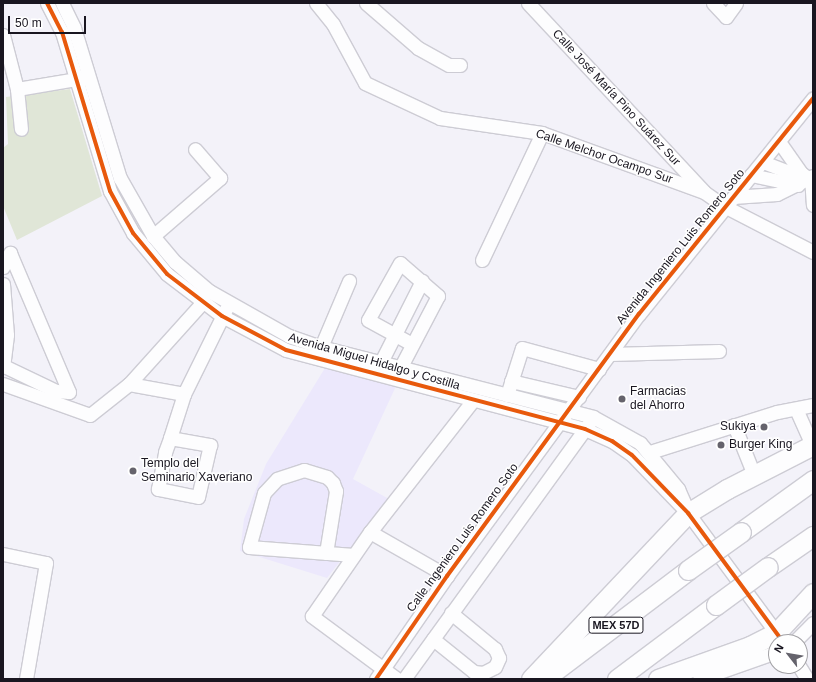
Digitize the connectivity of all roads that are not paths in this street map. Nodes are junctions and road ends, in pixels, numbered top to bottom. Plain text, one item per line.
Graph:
1 (47, 3) edge
2 (62, 3) edge
3 (316, 3) edge
4 (366, 3) edge
5 (528, 3) edge
6 (713, 3) edge
7 (736, 3) edge
8 (3, 35) edge
9 (460, 65) dead end
10 (82, 78) junction
11 (17, 89) junction
12 (813, 98) edge
13 (21, 129) dead end
14 (542, 133) junction
15 (780, 143) junction
16 (195, 149) dead end
17 (763, 162) junction
18 (752, 175) junction
19 (806, 178) edge
20 (704, 192) junction
21 (813, 200) edge
22 (728, 202) junction
23 (153, 236) junction
24 (813, 252) edge
25 (482, 260) dead end
26 (3, 267) edge
27 (349, 281) dead end
28 (422, 281) junction
29 (3, 284) edge
30 (202, 303) junction
31 (228, 304) junction
32 (222, 316) junction
33 (393, 333) junction
34 (412, 344) junction
35 (321, 347) junction
36 (719, 351) dead end
37 (610, 354) junction
38 (380, 362) junction
39 (3, 367) edge
40 (599, 369) junction
41 (398, 373) junction
42 (511, 381) junction
43 (3, 384) edge
44 (129, 384) junction
45 (184, 394) junction
46 (507, 394) junction
47 (578, 397) junction
48 (473, 400) junction
49 (813, 405) edge
50 (796, 409) junction
51 (569, 411) junction
52 (593, 417) junction
53 (559, 424) junction
54 (734, 425) junction
55 (586, 429) junction
56 (170, 438) junction
57 (813, 445) edge
58 (650, 452) junction
59 (754, 475) junction
60 (813, 480) edge
61 (688, 514) junction
62 (370, 532) junction
63 (813, 536) edge
64 (326, 552) junction
65 (3, 554) edge
66 (354, 555) junction
67 (447, 576) junction
68 (813, 593) edge
69 (452, 613) junction
70 (813, 623) edge
71 (778, 634) edge
72 (782, 634) edge
73 (802, 634) edge
74 (433, 639) junction
75 (768, 641) edge
76 (768, 655) edge
77 (380, 674) edge
78 (26, 679) edge
79 (397, 679) edge
80 (404, 679) edge
81 (531, 679) edge
82 (544, 679) edge
83 (617, 679) edge
84 (658, 679) edge
85 (699, 679) edge

1 - 10 street, Avenida Miguel Hidalgo y Costilla
2 - 10 street, Avenida Miguel Hidalgo y Costilla
3 - 14 street, Calle Melchor Ocampo Sur
4 - 9 street
5 - 20 street, Calle José María Pino Suárez Sur
6 - 7 street
8 - 11 street
10 - 11 street
10 - 23 street, Avenida Miguel Hidalgo y Costilla
10 - 30 street, Avenida Miguel Hidalgo y Costilla
11 - 13 street
12 - 15 street, Avenida Ingeniero Luis Romero Soto
14 - 20 street, Calle Melchor Ocampo Sur
14 - 25 street
15 - 17 street, Avenida Ingeniero Luis Romero Soto
15 - 19 street
16 - 23 street
17 - 18 street, Avenida Ingeniero Luis Romero Soto
17 - 19 street
18 - 19 street
18 - 22 street, Avenida Ingeniero Luis Romero Soto
19 - 21 street
19 - 22 street
20 - 22 street, Calle José María Pino Suárez Sur
22 - 24 street, Calle José María Pino Suárez Sur
22 - 37 street, Avenida Ingeniero Luis Romero Soto
23 - 31 street, Avenida Miguel Hidalgo y Costilla
26 - 39 street
27 - 35 street
28 - 33 street
28 - 33 street
28 - 34 street
29 - 39 street
30 - 32 street, Avenida Miguel Hidalgo y Costilla
30 - 44 street
31 - 32 street
31 - 35 street, Avenida Miguel Hidalgo y Costilla
32 - 41 street, Avenida Miguel Hidalgo y Costilla
32 - 45 street
33 - 34 street
33 - 38 street
34 - 41 street
35 - 38 street, Avenida Miguel Hidalgo y Costilla
36 - 37 street
37 - 40 street, Avenida Ingeniero Luis Romero Soto
38 - 41 street, Avenida Miguel Hidalgo y Costilla
40 - 42 street
40 - 47 street, Avenida Ingeniero Luis Romero Soto
41 - 46 street, Avenida Miguel Hidalgo y Costilla
41 - 48 street, Avenida Miguel Hidalgo y Costilla
42 - 46 street
42 - 47 street
43 - 44 street
44 - 45 street
45 - 56 street
46 - 51 street, Avenida Miguel Hidalgo y Costilla
47 - 51 street, Avenida Ingeniero Luis Romero Soto
48 - 53 street, Avenida Miguel Hidalgo y Costilla
48 - 62 street
49 - 50 street
50 - 54 street
50 - 57 street
51 - 52 street, Avenida Miguel Hidalgo y Costilla
51 - 53 street, Calle Ingeniero Luis Romero Soto
52 - 55 street
52 - 58 street, Avenida Miguel Hidalgo y Costilla
53 - 55 street, Avenida Miguel Hidalgo y Costilla
53 - 67 street, Calle Ingeniero Luis Romero Soto
54 - 58 street
54 - 59 street
55 - 61 street, Avenida Miguel Hidalgo y Costilla
55 - 69 street
56 - 56 street
57 - 59 highway
58 - 61 street, Avenida Miguel Hidalgo y Costilla
59 - 61 highway
60 - 82 highway, MEX 57D, bridge
61 - 71 street, Avenida Miguel Hidalgo y Costilla
61 - 81 highway
62 - 66 street
62 - 67 street
63 - 83 highway, bridge
64 - 64 street
64 - 66 street
65 - 78 street
66 - 77 street
67 - 77 street, Calle Ingeniero Luis Romero Soto
68 - 72 highway
69 - 74 street
69 - 74 street
70 - 73 street
74 - 80 street
75 - 84 highway
76 - 85 street
77 - 79 street

